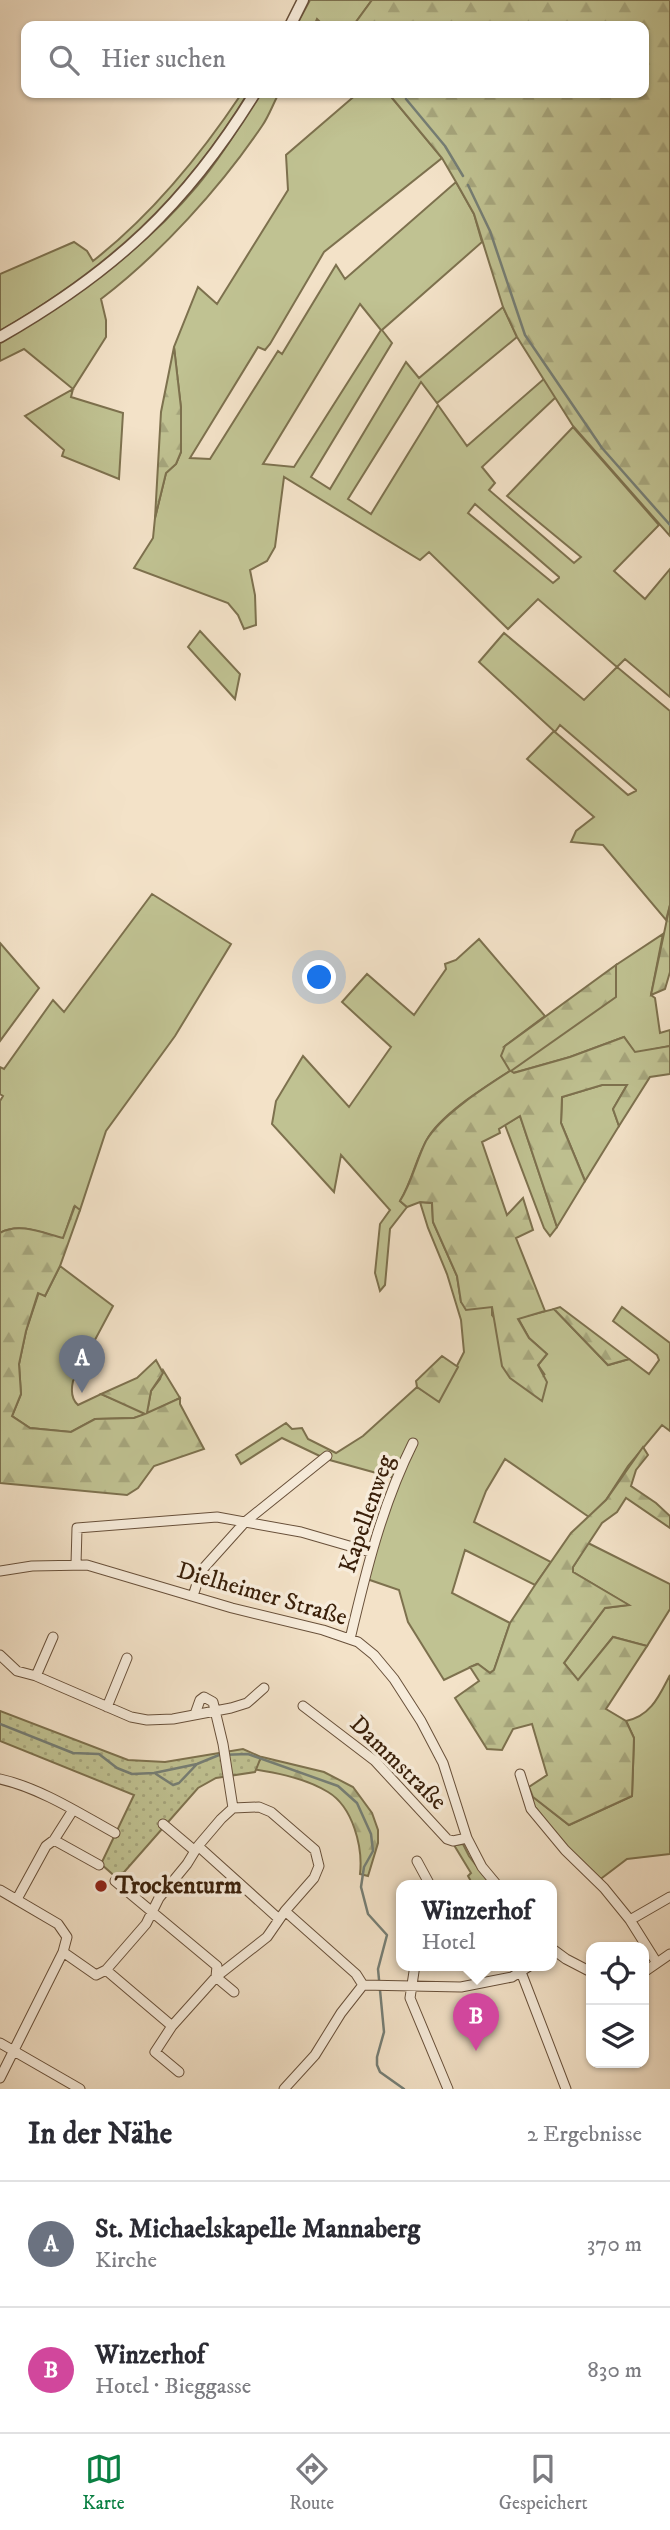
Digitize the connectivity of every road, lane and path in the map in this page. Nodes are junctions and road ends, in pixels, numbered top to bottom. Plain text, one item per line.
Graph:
1 (303, 0) edge
2 (292, 21) edge
3 (252, 98) edge
4 (0, 337) edge
5 (413, 1443) dead end
6 (327, 1456) dead end
7 (245, 1522) junction
8 (370, 1552) junction
9 (76, 1559) junction
10 (0, 1571) edge
11 (193, 1595) junction
12 (53, 1637) dead end
13 (350, 1639) junction
14 (0, 1655) edge
15 (127, 1658) dead end
16 (36, 1676) junction
17 (264, 1688) dead end
18 (303, 1706) dead end
19 (107, 1707) junction
20 (217, 1710) junction
21 (195, 1714) junction
22 (520, 1774) dead end
23 (0, 1779) edge
24 (233, 1808) junction
25 (73, 1810) junction
26 (163, 1824) dead end
27 (115, 1833) dead end
28 (467, 1838) junction
29 (54, 1840) junction
30 (196, 1849) junction
31 (417, 1861) dead end
32 (99, 1865) dead end
33 (427, 1880) edge
34 (493, 1880) edge
35 (116, 1881) dead end
36 (0, 1890) edge
37 (670, 1897) edge
38 (17, 1899) junction
39 (152, 1912) junction
40 (282, 1915) junction
41 (630, 1920) junction
42 (64, 1952) junction
43 (557, 1952) edge
44 (670, 1954) edge
45 (657, 1963) junction
46 (586, 1969) edge
47 (649, 1969) edge
48 (106, 1970) junction
49 (414, 1971) edge
50 (522, 1972) joint
51 (216, 1978) junction
52 (366, 1985) junction
53 (411, 1988) junction
54 (234, 1992) dead end
55 (172, 2026) junction
56 (0, 2043) edge
57 (14, 2050) junction
58 (179, 2072) dead end
59 (0, 2078) edge
60 (80, 2089) edge
61 (284, 2089) edge
62 (448, 2089) edge
63 (566, 2089) edge

1 - 2 street
3 - 4 street
5 - 8 street, Kapellenweg
6 - 7 street
7 - 8 street
7 - 9 street
7 - 11 street
8 - 13 street, Kapellenweg
9 - 10 street, Dielheimer Straße
9 - 11 street, Dielheimer Straße
11 - 13 street, Dielheimer Straße
12 - 16 street
13 - 28 street, Dielheimer Straße
14 - 16 street
15 - 19 street
16 - 19 street
17 - 20 street
18 - 28 street, Dammstraße
19 - 21 street
20 - 21 street
20 - 21 street
20 - 24 street
22 - 41 street
23 - 25 street
24 - 30 street
24 - 40 street
25 - 27 street
25 - 29 street
26 - 30 street
28 - 34 street, Dielheimer Straße
29 - 32 street
29 - 38 street
30 - 39 street
30 - 40 street
31 - 33 street
35 - 39 street
36 - 38 street
37 - 41 street
38 - 42 street
39 - 48 street
39 - 51 street
40 - 51 street
40 - 52 street
41 - 45 street
42 - 48 street
42 - 57 street
43 - 46 street
44 - 45 street
45 - 47 street
48 - 55 street
49 - 53 street
50 - 53 street
50 - 63 street
51 - 54 street
51 - 55 street
52 - 53 street
52 - 61 street
53 - 62 street
55 - 58 street
56 - 57 street
57 - 59 street
57 - 60 street

